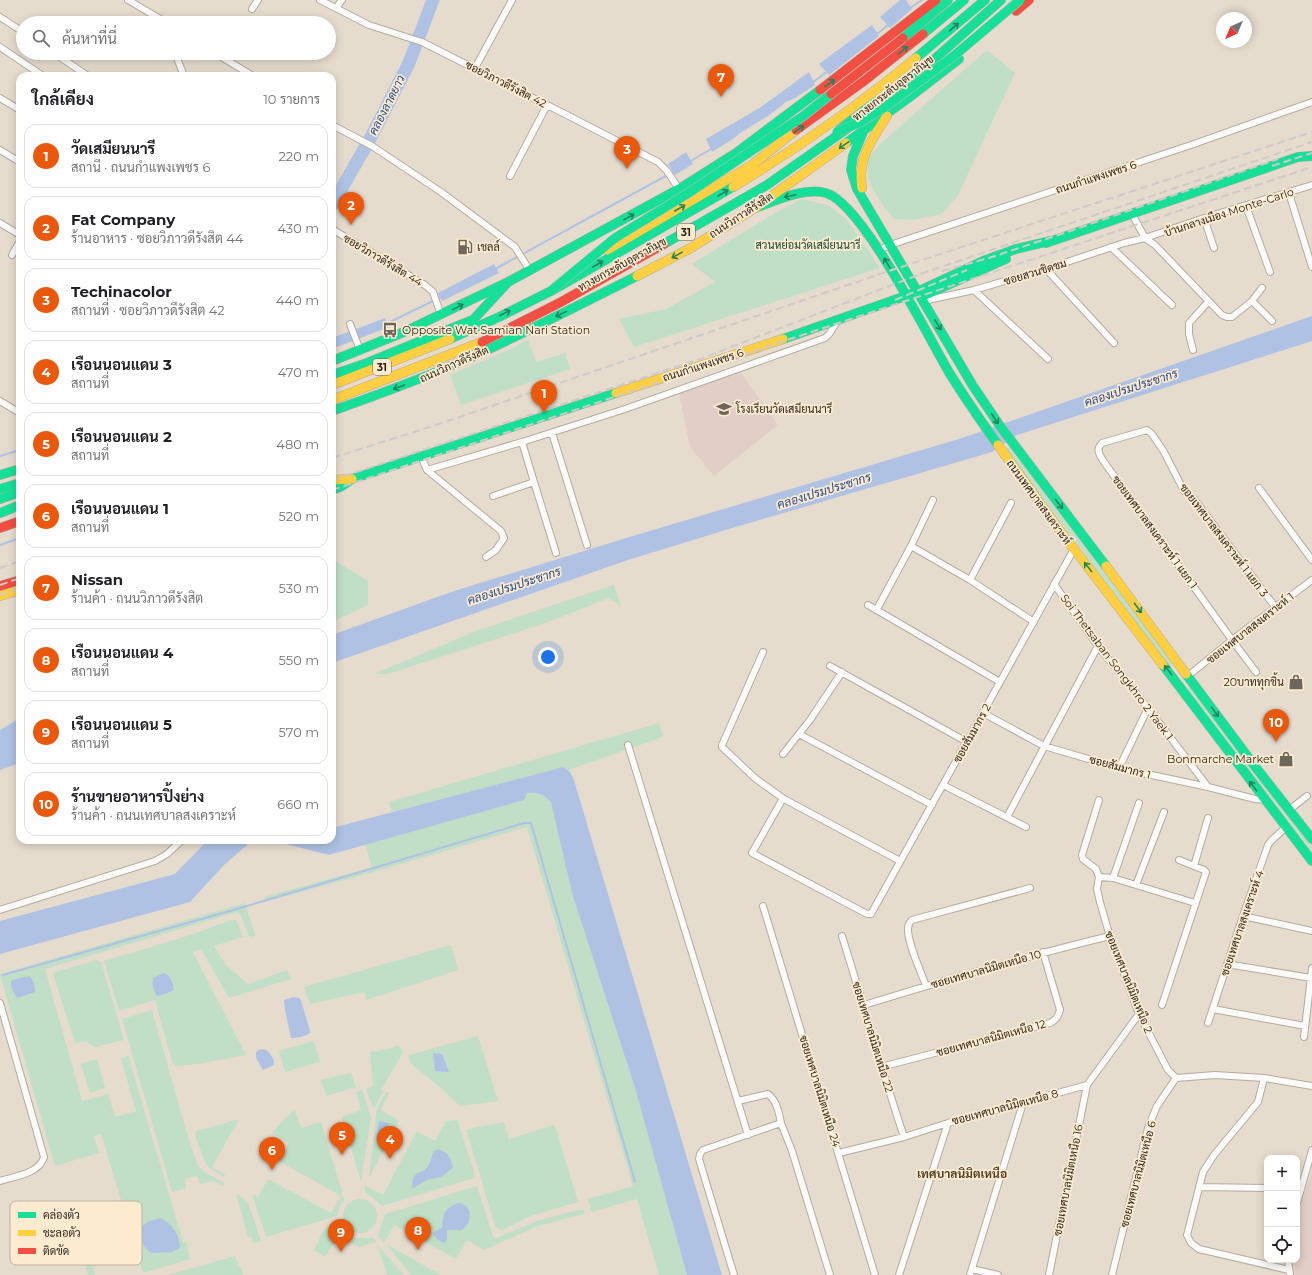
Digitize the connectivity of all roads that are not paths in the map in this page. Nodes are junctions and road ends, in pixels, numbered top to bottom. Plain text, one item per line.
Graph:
1 (128, 0) edge
2 (258, 0) edge
3 (320, 0) edge
4 (342, 0) edge
5 (512, 0) edge
6 (936, 0) edge
7 (948, 0) edge
8 (964, 0) edge
9 (985, 0) edge
10 (1000, 0) edge
11 (1020, 0) edge
12 (1029, 0) edge
13 (926, 4) edge
14 (336, 8) junction
15 (252, 9) dead end
16 (153, 16) edge
17 (0, 17) edge
18 (16, 27) edge
19 (0, 47) edge
20 (16, 58) edge
21 (19, 60) edge
22 (64, 60) edge
23 (178, 60) edge
24 (227, 60) edge
25 (475, 68) junction
26 (37, 72) edge
27 (82, 72) edge
28 (182, 72) edge
29 (246, 72) edge
30 (0, 98) edge
31 (1312, 102) edge
32 (547, 105) junction
33 (16, 108) edge
34 (890, 112) junction
35 (336, 127) edge
36 (864, 130) junction
37 (837, 132) junction
38 (784, 139) junction
39 (742, 149) junction
40 (0, 150) edge
41 (1312, 156) edge
42 (16, 160) edge
43 (510, 176) dead end
44 (1312, 185) edge
45 (678, 189) junction
46 (1289, 193) junction
47 (1246, 206) junction
48 (754, 208) junction
49 (869, 210) junction
50 (1132, 214) junction
51 (1204, 218) junction
52 (0, 223) edge
53 (336, 231) edge
54 (16, 233) edge
55 (1145, 238) junction
56 (890, 245) junction
57 (1111, 247) junction
58 (16, 248) edge
59 (1214, 248) dead end
60 (879, 250) junction
61 (12, 255) dead end
62 (1312, 267) edge
63 (1046, 269) junction
64 (530, 271) junction
65 (1270, 272) dead end
66 (508, 282) junction
67 (1262, 288) dead end
68 (552, 290) junction
69 (974, 290) junction
70 (906, 296) junction
71 (921, 297) junction
72 (1252, 301) junction
73 (1208, 302) junction
74 (1172, 304) dead end
75 (442, 315) junction
76 (473, 320) junction
77 (838, 320) junction
78 (1272, 321) dead end
79 (350, 326) dead end
80 (1114, 343) dead end
81 (359, 347) junction
82 (1193, 350) dead end
83 (336, 359) edge
84 (1048, 359) dead end
85 (336, 374) edge
86 (336, 384) edge
87 (336, 393) edge
88 (336, 398) edge
89 (0, 401) edge
90 (336, 410) edge
91 (16, 411) edge
92 (552, 433) junction
93 (1124, 436) joint
94 (522, 442) junction
95 (421, 456) junction
96 (16, 470) edge
97 (427, 470) junction
98 (0, 476) edge
99 (336, 479) edge
100 (352, 479) junction
101 (534, 482) junction
102 (16, 484) edge
103 (336, 488) edge
104 (1259, 488) dead end
105 (0, 489) edge
106 (16, 493) edge
107 (493, 496) dead end
108 (0, 498) edge
109 (933, 500) dead end
110 (1011, 503) dead end
111 (16, 505) edge
112 (16, 506) edge
113 (0, 509) edge
114 (16, 510) edge
115 (0, 515) edge
116 (16, 522) edge
117 (0, 528) edge
118 (587, 545) dead end
119 (911, 546) junction
120 (1074, 549) junction
121 (556, 553) dead end
122 (486, 557) dead end
123 (1312, 560) edge
124 (970, 580) junction
125 (1312, 580) edge
126 (16, 581) edge
127 (1054, 584) junction
128 (0, 586) edge
129 (16, 591) edge
130 (0, 596) edge
131 (868, 605) dead end
132 (1276, 608) junction
133 (877, 609) junction
134 (1034, 622) junction
135 (1232, 640) junction
136 (1098, 646) junction
137 (763, 652) dead end
138 (830, 666) dead end
139 (842, 672) junction
140 (1256, 672) dead end
141 (1188, 676) junction
142 (1000, 682) junction
143 (1178, 684) junction
144 (1148, 708) junction
145 (983, 713) junction
146 (799, 734) junction
147 (966, 742) junction
148 (628, 745) dead end
149 (1044, 746) junction
150 (783, 754) dead end
151 (1119, 768) junction
152 (943, 785) junction
153 (1208, 787) junction
154 (1307, 796) dead end
155 (784, 799) junction
156 (1099, 800) dead end
157 (1264, 800) junction
158 (1139, 803) dead end
159 (932, 805) junction
160 (1289, 810) junction
161 (1164, 812) dead end
162 (1008, 817) junction
163 (1208, 818) dead end
164 (1026, 827) dead end
165 (1285, 828) junction
166 (1312, 839) edge
167 (178, 844) edge
168 (1179, 860) dead end
169 (900, 861) junction
170 (1312, 861) edge
171 (1194, 866) junction
172 (1099, 877) junction
173 (1113, 878) junction
174 (1136, 885) junction
175 (1030, 888) dead end
176 (1195, 903) junction
177 (763, 906) dead end
178 (0, 910) edge
179 (1243, 916) junction
180 (1312, 931) edge
181 (842, 936) dead end
182 (1110, 936) junction
183 (1043, 952) junction
184 (1227, 964) junction
185 (1312, 968) edge
186 (1311, 978) junction
187 (926, 986) junction
188 (0, 1003) edge
189 (864, 1005) junction
190 (1162, 1005) dead end
191 (1213, 1009) junction
192 (1139, 1014) junction
193 (1208, 1023) dead end
194 (1305, 1026) junction
195 (1304, 1037) dead end
196 (881, 1067) junction
197 (1176, 1078) junction
198 (1264, 1078) junction
199 (1087, 1085) junction
200 (1312, 1086) edge
201 (738, 1101) junction
202 (1023, 1103) junction
203 (781, 1123) junction
204 (948, 1123) junction
205 (748, 1135) junction
206 (904, 1137) junction
207 (1312, 1150) edge
208 (839, 1153) junction
209 (0, 1181) edge
210 (1300, 1185) edge
211 (1199, 1187) junction
212 (1264, 1188) edge
213 (1288, 1263) edge
214 (971, 1272) edge
215 (1289, 1273) edge
216 (734, 1275) edge
217 (830, 1275) edge
218 (875, 1275) edge
219 (899, 1275) edge
220 (998, 1275) edge
221 (1049, 1275) edge
222 (1112, 1275) edge

1 - 16 street
2 - 15 street
3 - 14 street, ซอยวิภาวดีรังสิต 42
4 - 14 street
5 - 25 street
6 - 13 main road, 31
7 - 68 main road, bridge
38 -> 8 main road, 31
68 -> 9 main road, ทางยกระดับอุตราภิมุข / 31, bridge
10 - 37 main road, ทางยกระดับอุตราภิมุข / 31, bridge
10 - 88 main road, ถนนวิภาวดีรังสิต / 31
11 - 37 main road, bridge
12 - 34 main road, ถนนวิภาวดีรังสิต / 31
39 -> 13 main road, 31
14 - 25 street, ซอยวิภาวดีรังสิต 42
17 - 18 street
19 - 20 street
21 - 26 street
22 - 27 street
23 - 28 street
24 - 29 street
25 - 32 street, ซอยวิภาวดีรังสิต 42
30 - 33 street
31 - 56 street, ถนนกำแพงเพชร 6
32 - 43 street
32 - 45 street, ซอยวิภาวดีรังสิต 42
34 - 36 main road, ถนนวิภาวดีรังสิต / 31
34 - 49 main road
35 - 64 street
36 -> 48 main road, ถนนวิภาวดีรังสิต / 31
36 - 49 main road, ถนนเทศบาลสงเคราะห์
37 - 87 main road, ทางยกระดับอุตราภิมุข / 31
38 - 39 main road
76 -> 38 main road, 31
39 - 45 main road, 31
40 - 42 street
41 - 50 main road, ถนนกำแพงเพชร 6
44 - 46 street, บ้านกลางเมือง Monte-Carlo
64 -> 45 main road, 31
46 - 47 street, บ้านกลางเมือง Monte-Carlo
46 - 62 street
47 - 51 street, บ้านกลางเมือง Monte-Carlo
47 - 65 street
60 -> 48 main road, ถนนเทศบาลสงเคราะห์
48 -> 90 main road, ถนนวิภาวดีรังสิต / 31
49 - 56 main road, ถนนเทศบาลสงเคราะห์
50 - 55 street
50 - 71 main road, ถนนกำแพงเพชร 6
51 - 55 street, บ้านกลางเมือง Monte-Carlo
51 - 59 street
52 - 54 street
53 - 75 street, ซอยวิภาวดีรังสิต 44
55 - 57 street, ซอยสวนชิดชม
55 - 73 street
56 - 60 street, ถนนกำแพงเพชร 6
56 - 71 main road, ถนนเทศบาลสงเคราะห์
57 - 63 street, ซอยสวนชิดชม
57 - 74 street
58 - 61 street
70 -> 60 main road, ถนนเทศบาลสงเคราะห์
63 - 69 street, ซอยสวนชิดชม
63 - 80 street
64 - 66 main road, 31
75 -> 66 main road, 31
66 - 76 main road
67 - 72 street
86 -> 68 main road, ทางยกระดับอุตราภิมุข / 31
69 - 71 street, ซอยสวนชิดชม
69 - 84 street
70 - 71 main road, ถนนกำแพงเพชร 6
70 - 77 main road, ถนนกำแพงเพชร 6
70 - 120 main road, ถนนเทศบาลสงเคราะห์
71 -> 141 main road, ถนนเทศบาลสงเคราะห์
72 - 73 street
72 - 78 street
73 - 82 street
75 - 81 main road, 31
76 - 85 main road, 31
77 - 92 street
77 - 95 main road, ถนนกำแพงเพชร 6
79 - 81 street
81 - 83 main road, 31
89 - 91 street
92 - 94 street
92 - 118 street
93 - 132 street, ซอยเทศบาลสงเคราะห์ 1 แยก 3
93 - 135 street, ซอยเทศบาลสงเคราะห์ 1 แยก 1
94 - 97 street
94 - 101 street
95 - 97 street
95 - 100 main road, ถนนกำแพงเพชร 6
96 - 98 main road
97 - 122 street
99 - 100 main road, ถนนกำแพงเพชร 6
100 - 103 main road, ถนนกำแพงเพชร 6
101 - 107 street
101 - 121 street
102 - 105 main road
104 - 123 street
106 - 108 main road
109 - 119 street
110 - 124 street
111 - 113 main road
112 - 115 main road
114 - 115 main road
116 - 117 main road
119 - 124 street
119 - 133 street
120 - 127 street, ซอยสัมมากร 2
143 -> 120 main road, ถนนเทศบาลสงเคราะห์
124 - 134 street
125 - 132 street, ซอยเทศบาลสงเคราะห์ 1
126 - 128 main road
127 - 134 street, ซอยสัมมากร 2
127 - 136 street, Soi Thetsaban Songkhro 2 Yaek 1
129 - 130 main road
131 - 133 street
132 - 135 street, ซอยเทศบาลสงเคราะห์ 1
133 - 142 street
134 - 142 street, ซอยสัมมากร 2
135 - 140 street
135 - 141 street, ซอยเทศบาลสงเคราะห์ 1
136 - 144 street, Soi Thetsaban Songkhro 2 Yaek 1
136 - 149 street
137 - 155 street
138 - 139 street
139 - 146 street
139 - 147 street
141 - 143 main road
141 -> 160 main road, ถนนเทศบาลสงเคราะห์
142 - 145 street, ซอยสัมมากร 2
157 -> 143 main road, ถนนเทศบาลสงเคราะห์
144 - 151 street
144 - 153 street, Soi Thetsaban Songkhro 2 Yaek 1
145 - 147 street, ซอยสัมมากร 2
145 - 149 street, ซอยสัมมากร 1
146 - 150 street
146 - 159 street
147 - 152 street, ซอยสัมมากร 2
148 - 201 street
149 - 151 street, ซอยสัมมากร 1
149 - 162 street
151 - 153 street, ซอยสัมมากร 1
152 - 159 street, ซอยสัมมากร 2
152 - 162 street
153 - 157 street, ซอยสัมมากร 1
154 - 160 street
155 - 169 street
155 - 169 street, ซอยสัมมากร 2
156 - 172 street
157 - 165 main road, ถนนเทศบาลสงเคราะห์
158 - 173 street
159 - 169 street, ซอยสัมมากร 2
160 - 166 main road, ถนนเทศบาลสงเคราะห์
161 - 174 street
162 - 164 street
163 - 171 street
165 - 170 main road, ถนนเทศบาลสงเคราะห์
165 - 179 street, ซอยเทศบาลสงเคราะห์ 4
167 - 178 street
168 - 171 street
171 - 176 street
172 - 173 street
172 - 182 street, ซอยเทศบาลนิมิตเหนือ 2
173 - 174 street
174 - 176 street
175 - 187 street
176 - 190 street
177 - 208 street, ซอยเทศบาลนิมิตเหนือ 24
179 - 180 street
179 - 184 street, ซอยเทศบาลสงเคราะห์ 4
181 - 189 street, ซอยเทศบาลนิมิตเหนือ 22
182 - 183 street, ซอยเทศบาลนิมิตเหนือ 10
182 - 192 street, ซอยเทศบาลนิมิตเหนือ 2
183 - 187 street, ซอยเทศบาลนิมิตเหนือ 10
183 - 196 street, ซอยเทศบาลนิมิตเหนือ 12
184 - 186 street
184 - 191 street, ซอยเทศบาลสงเคราะห์ 4
185 - 186 street
186 - 194 street
187 - 189 street, ซอยเทศบาลนิมิตเหนือ 10
188 - 209 street
189 - 196 street, ซอยเทศบาลนิมิตเหนือ 22
191 - 193 street, ซอยเทศบาลสงเคราะห์ 4
191 - 194 street
192 - 197 street, ซอยเทศบาลนิมิตเหนือ 2
192 - 199 street
194 - 195 street
196 - 206 street, ซอยเทศบาลนิมิตเหนือ 22
197 - 198 street
197 - 222 street, ซอยเทศบาลนิมิตเหนือ 6
198 - 200 street
198 - 211 street
199 - 202 street, ซอยเทศบาลนิมิตเหนือ 8
199 - 221 street, ซอยเทศบาลนิมิตเหนือ 16
201 - 203 street
201 - 205 street
202 - 204 street, ซอยเทศบาลนิมิตเหนือ 8
202 - 214 street
203 - 205 street
203 - 217 street
204 - 206 street, ซอยเทศบาลนิมิตเหนือ 8
204 - 219 street
205 - 216 street
206 - 208 street, ซอยเทศบาลนิมิตเหนือ 8
207 - 210 street
208 - 218 street, ซอยเทศบาลนิมิตเหนือ 24
211 - 212 street
211 - 215 street
213 - 215 street
214 - 220 street

